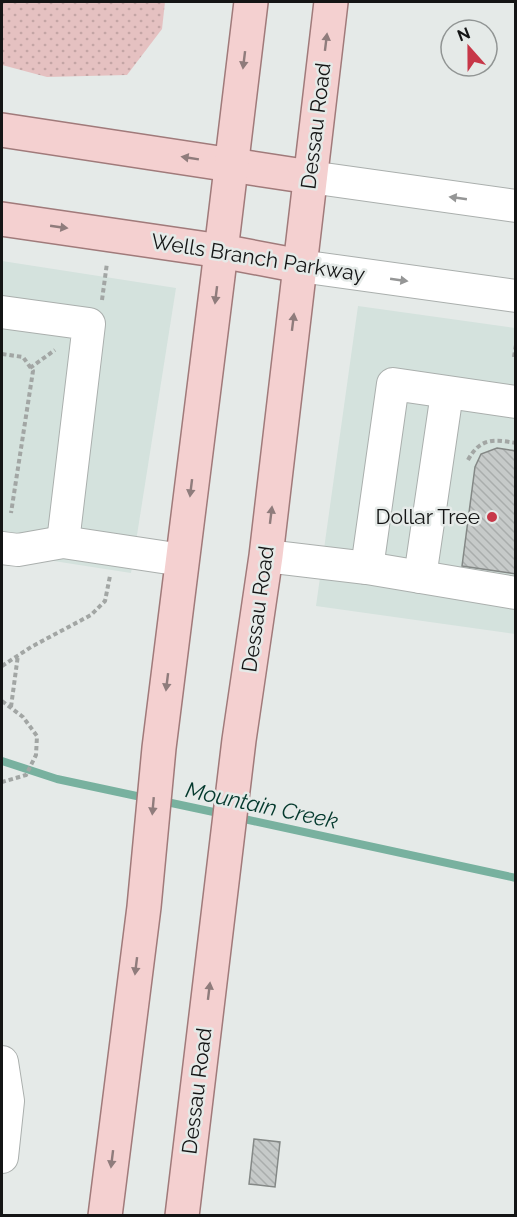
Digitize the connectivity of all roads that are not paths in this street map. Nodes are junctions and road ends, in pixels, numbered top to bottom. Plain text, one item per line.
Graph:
1 (251, 2) edge
2 (331, 2) edge
3 (2, 130) edge
4 (231, 164) junction
5 (310, 177) junction
6 (516, 206) edge
7 (2, 219) edge
8 (221, 251) junction
9 (300, 266) junction
10 (516, 296) edge
11 (2, 312) edge
12 (447, 393) junction
13 (516, 402) edge
14 (63, 542) junction
15 (2, 548) edge
16 (266, 556) junction
17 (182, 560) junction
18 (367, 568) junction
19 (420, 577) junction
20 (516, 593) edge
21 (2, 1062) edge
22 (2, 1157) edge
23 (105, 1215) edge
24 (182, 1215) edge

1 -> 4 main road
5 -> 2 main road, Dessau Road
4 -> 3 main road
4 - 5 main road
4 - 8 main road
6 -> 5 street
5 - 9 main road, Dessau Road
7 -> 8 main road, Wells Branch Parkway
8 - 9 main road, Wells Branch Parkway
8 -> 17 main road
9 -> 10 street, Wells Branch Parkway
16 -> 9 main road, Dessau Road
11 - 14 street
12 - 13 street
12 - 18 street
12 - 19 street
14 - 15 street
14 - 17 street
16 - 18 street
24 -> 16 main road, Dessau Road
17 -> 23 main road
18 - 19 street
19 - 20 street
21 - 22 street

